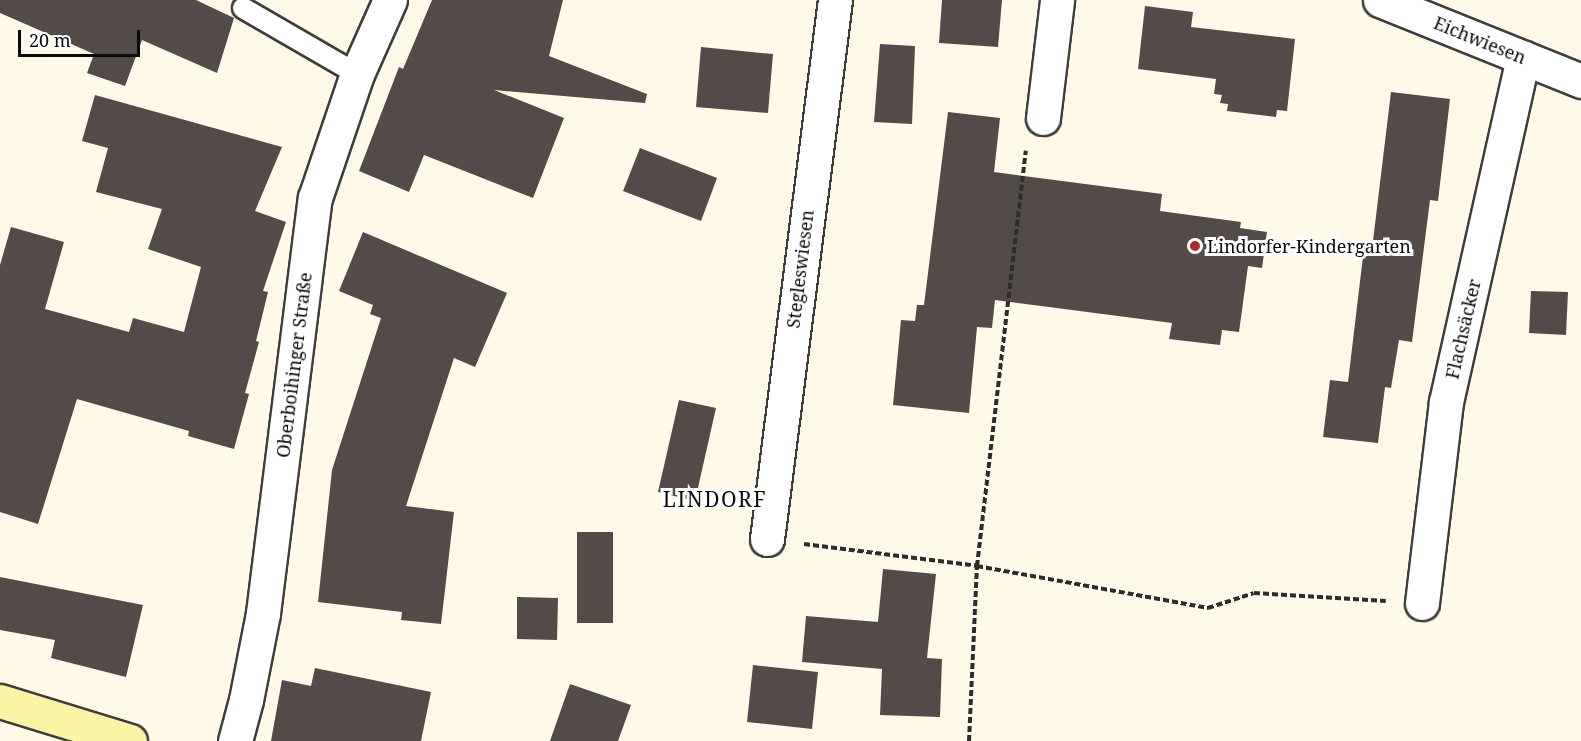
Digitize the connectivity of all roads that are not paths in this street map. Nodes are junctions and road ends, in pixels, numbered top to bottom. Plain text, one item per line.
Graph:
1 (390, 0) edge
2 (835, 0) edge
3 (1057, 0) edge
4 (1380, 0) edge
5 (243, 8) dead end
6 (1523, 58) junction
7 (357, 74) junction
8 (1581, 81) edge
9 (1043, 118) road end
10 (767, 539) road end
11 (1422, 603) road end
12 (0, 701) edge
13 (130, 741) edge
14 (235, 741) edge

1 - 7 street, Oberboihinger Straße
2 - 10 street, Stegleswiesen
3 - 9 street
4 - 6 street, Eichwiesen
5 - 7 lane
6 - 8 street, Eichwiesen
6 - 11 street, Flachsäcker
7 - 14 street, Oberboihinger Straße
12 - 13 street

